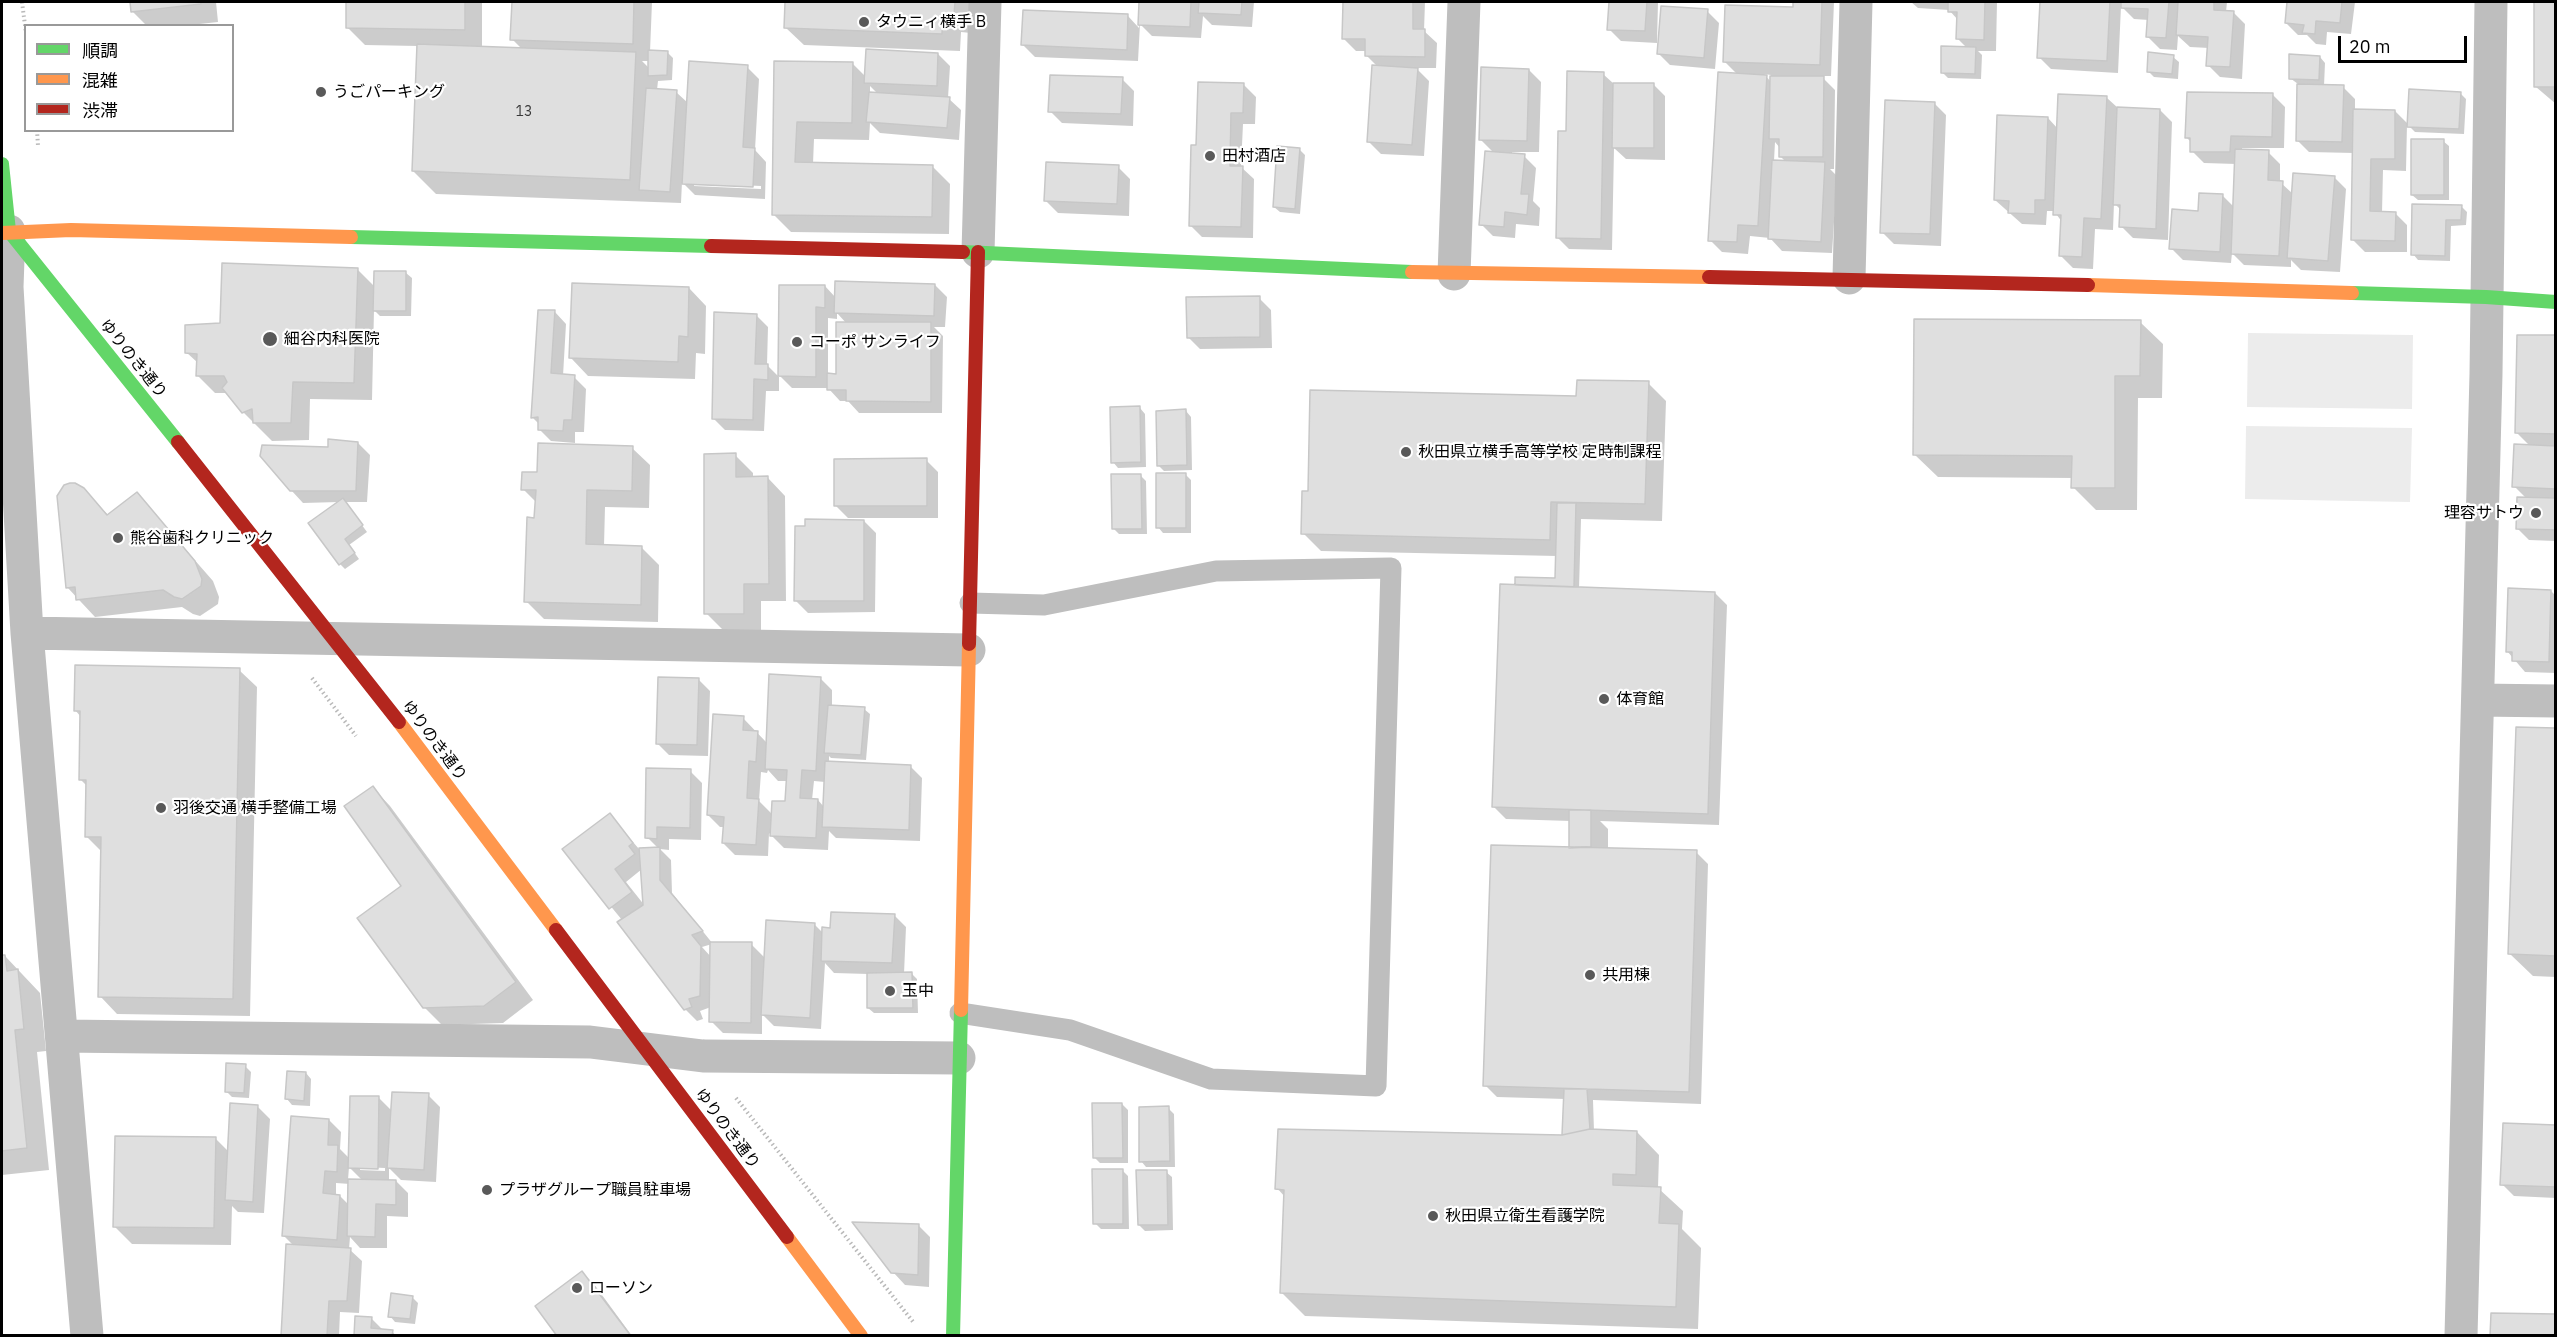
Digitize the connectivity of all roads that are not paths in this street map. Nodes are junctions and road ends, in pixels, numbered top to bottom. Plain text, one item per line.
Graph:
1 (985, 2) edge
2 (1464, 2) edge
3 (1856, 2) edge
4 (2491, 2) edge
5 (2, 164) edge
6 (5, 232) edge
7 (978, 252) junction
8 (1454, 274) junction
9 (1849, 278) junction
10 (2486, 297) junction
11 (2556, 302) edge
12 (970, 603) junction
13 (27, 633) junction
14 (336, 640) junction
15 (969, 650) junction
16 (2478, 700) junction
17 (2556, 701) edge
18 (960, 1013) junction
19 (62, 1036) junction
20 (648, 1050) junction
21 (959, 1058) junction
22 (87, 1335) edge
23 (861, 1335) edge
24 (953, 1335) edge
25 (2461, 1335) edge

1 - 7 street
2 - 8 street
3 - 9 street
4 - 10 street
5 - 6 street
6 - 7 street
6 - 13 street
6 - 14 street, ゆりのき通り
7 - 8 street
7 - 12 street
8 - 9 street
9 - 10 street
10 - 11 street
10 - 16 street
12 - 15 street
12 - 18 lane
13 - 14 street
13 - 19 street
14 - 15 street
14 - 20 street, ゆりのき通り
15 - 18 street
16 - 17 street
16 - 25 street
18 - 21 street
19 - 20 street
19 - 22 street
20 - 21 street
20 - 23 street, ゆりのき通り
21 - 24 street

